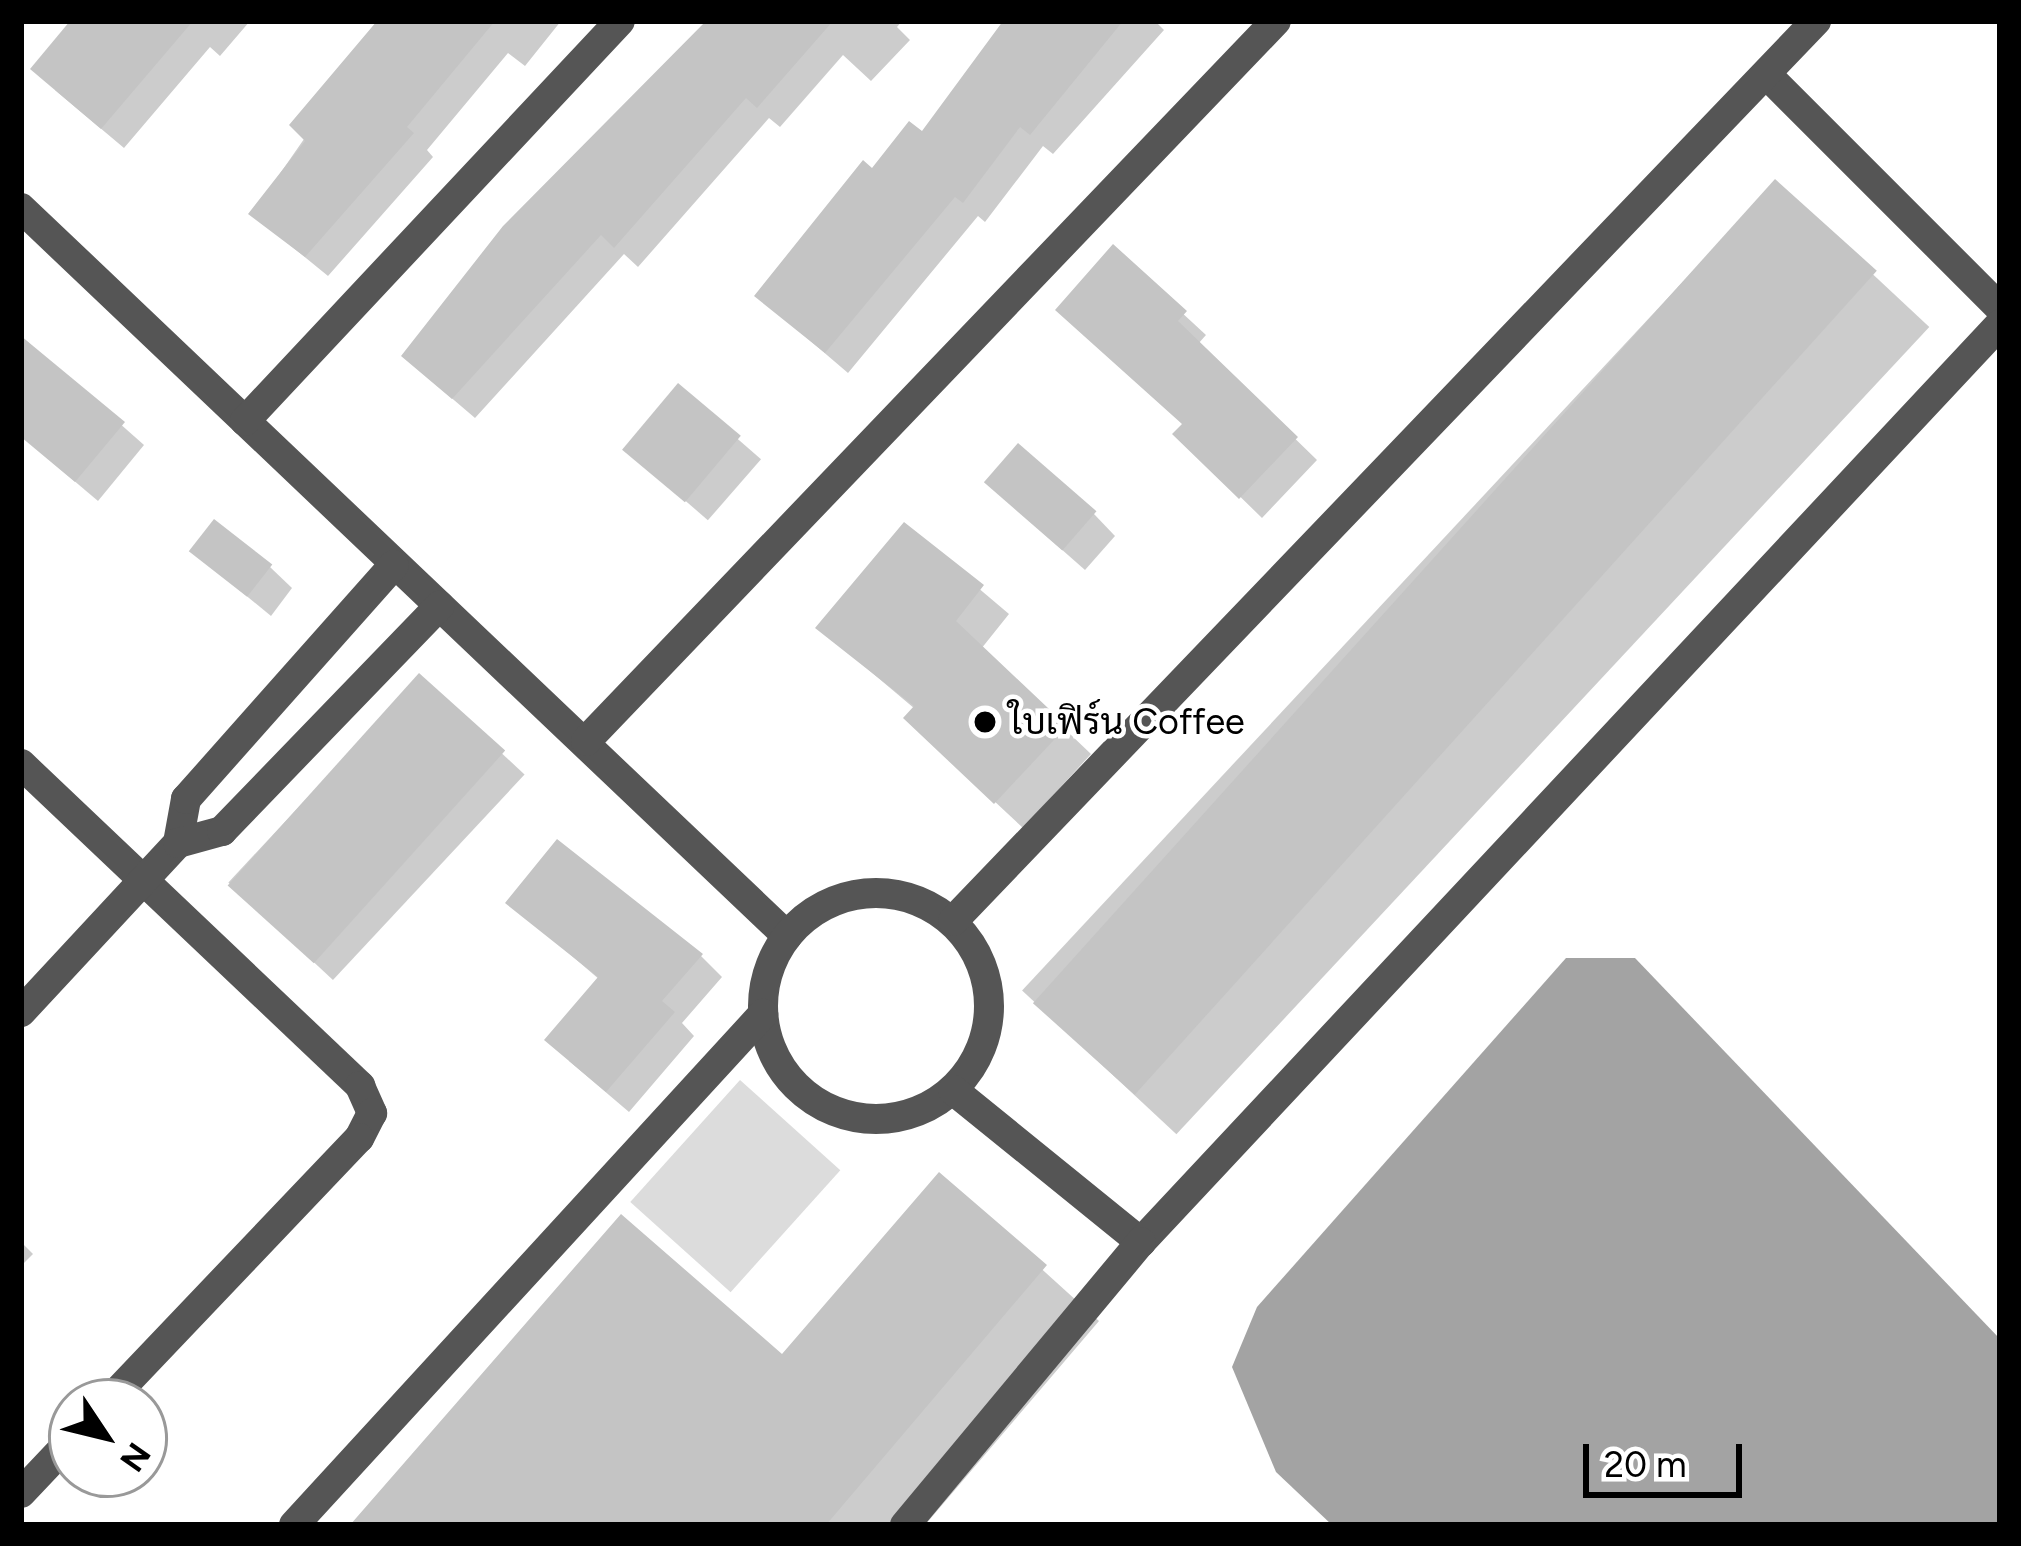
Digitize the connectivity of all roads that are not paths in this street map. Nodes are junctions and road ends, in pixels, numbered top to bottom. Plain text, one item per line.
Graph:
1 (620, 21) edge
2 (1276, 21) edge
3 (1816, 21) edge
4 (1766, 74) junction
5 (21, 208) edge
6 (2000, 308) edge
7 (2000, 324) edge
8 (245, 421) junction
9 (394, 565) junction
10 (439, 605) junction
11 (586, 741) junction
12 (21, 764) edge
13 (178, 843) junction
14 (145, 879) junction
15 (953, 921) junction
16 (787, 936) junction
17 (21, 1012) edge
18 (763, 1014) junction
19 (952, 1090) junction
20 (1141, 1242) junction
21 (131, 1378) edge
22 (48, 1464) edge
23 (21, 1493) edge
24 (294, 1525) edge
25 (905, 1525) edge

1 - 8 street
2 - 11 street
3 - 4 street
4 - 6 street
4 - 15 street
5 - 8 street
7 - 20 street
8 - 9 street
9 - 10 street
9 - 13 street
10 - 11 street
10 - 13 street
11 - 16 street
12 - 14 street
13 - 14 street
14 - 17 street
14 - 21 street
15 - 16 street
15 - 19 street
16 - 18 street
18 - 19 street
18 - 24 street
19 - 20 street
20 - 25 street
22 - 23 street

